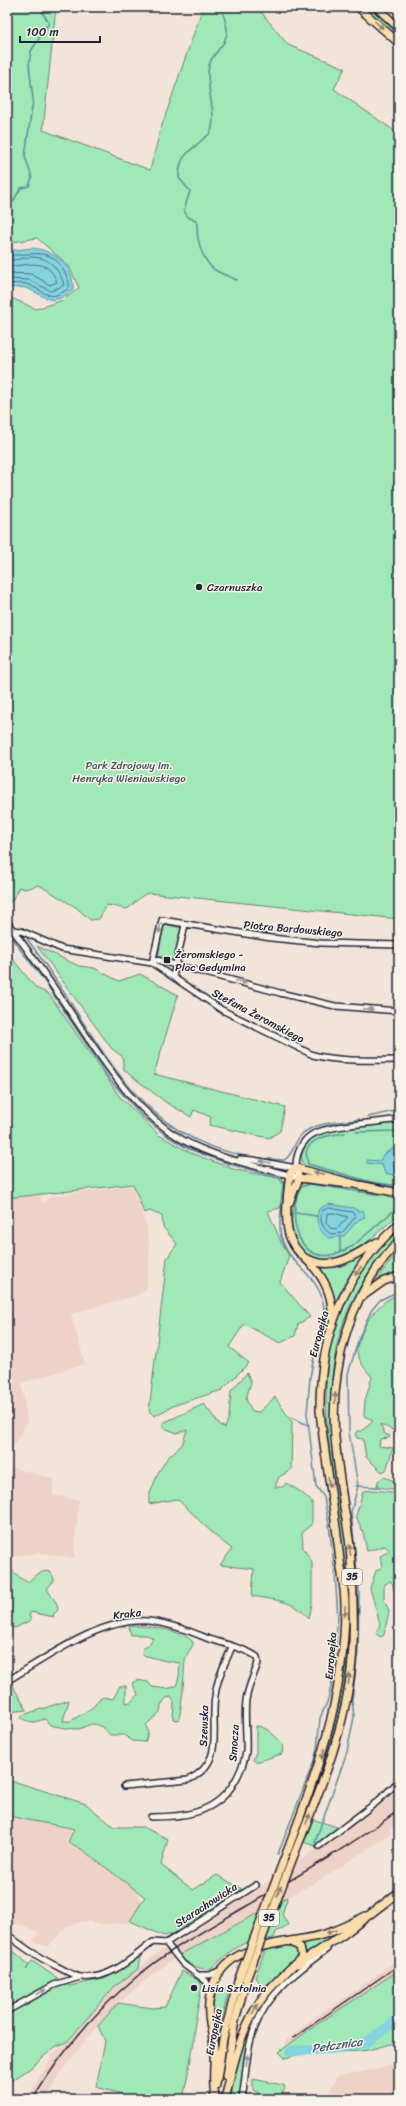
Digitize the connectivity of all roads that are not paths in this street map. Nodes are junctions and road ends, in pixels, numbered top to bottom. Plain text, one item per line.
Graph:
1 (358, 7) edge
2 (376, 7) edge
3 (399, 28) edge
4 (399, 43) edge
5 (7, 922) edge
6 (185, 925) junction
7 (13, 930) junction
8 (399, 945) edge
9 (152, 961) junction
10 (176, 964) junction
11 (174, 977) junction
12 (399, 1011) edge
13 (399, 1060) edge
14 (399, 1119) edge
15 (235, 1159) junction
16 (296, 1168) junction
17 (290, 1175) junction
18 (299, 1178) junction
19 (362, 1186) junction
20 (399, 1193) edge
21 (288, 1203) junction
22 (399, 1224) edge
23 (381, 1240) junction
24 (399, 1241) edge
25 (304, 1257) junction
26 (399, 1276) edge
27 (357, 1302) junction
28 (330, 1327) junction
29 (232, 1647) junction
30 (257, 1657) joint
31 (7, 1681) edge
32 (399, 1781) edge
33 (124, 1786) dead end
34 (151, 1817) dead end
35 (318, 1846) dead end
36 (256, 1885) dead end
37 (399, 1892) edge
38 (366, 1916) junction
39 (7, 1934) edge
40 (343, 1935) junction
41 (290, 1941) junction
42 (166, 1943) junction
43 (222, 1969) junction
44 (290, 1969) junction
45 (201, 1975) junction
46 (80, 1977) junction
47 (211, 1992) junction
48 (7, 2011) edge
49 (214, 2098) edge
50 (225, 2099) edge
51 (242, 2099) edge

1 -> 4 main road
2 - 3 main road
5 - 7 street
6 - 8 street, Piotra Bardowskiego
6 -> 9 street, Piotra Bardowskiego
6 - 10 street
7 - 9 street, Stefana Żeromskiego
7 - 15 street
9 - 10 street
9 - 11 street, Stefana Żeromskiego
10 - 11 street
10 -> 12 street
11 - 13 street, Stefana Żeromskiego
14 - 16 street
16 -> 15 street
15 - 17 street
16 - 17 main road
16 - 18 street
19 -> 16 main road
17 - 18 street
17 - 21 main road
18 - 19 main road
18 - 21 main road
19 - 20 main road
21 - 25 main road
22 - 23 main road, Europejka / 35
23 - 25 main road
23 -> 28 main road, Europejka / 35
24 - 27 main road, Europejka / 35
25 - 28 main road
26 - 27 main road
50 -> 27 main road, Europejka / 35, bridge
28 -> 49 main road, Europejka / 35, bridge
29 - 30 street, Kraka
29 - 31 street, Kraka
29 - 33 street, Szewska
30 - 34 street, Smocza
32 - 35 street
36 - 42 street, Starachowicka
37 - 38 main road
38 - 40 main road
38 -> 41 main road
39 - 46 street
40 - 44 main road
51 -> 40 street
41 - 43 main road
41 - 44 main road
42 - 45 street
42 - 46 street
43 - 45 street
43 - 47 main road
50 -> 44 main road
45 - 47 street
48 -> 46 street
47 - 49 main road

